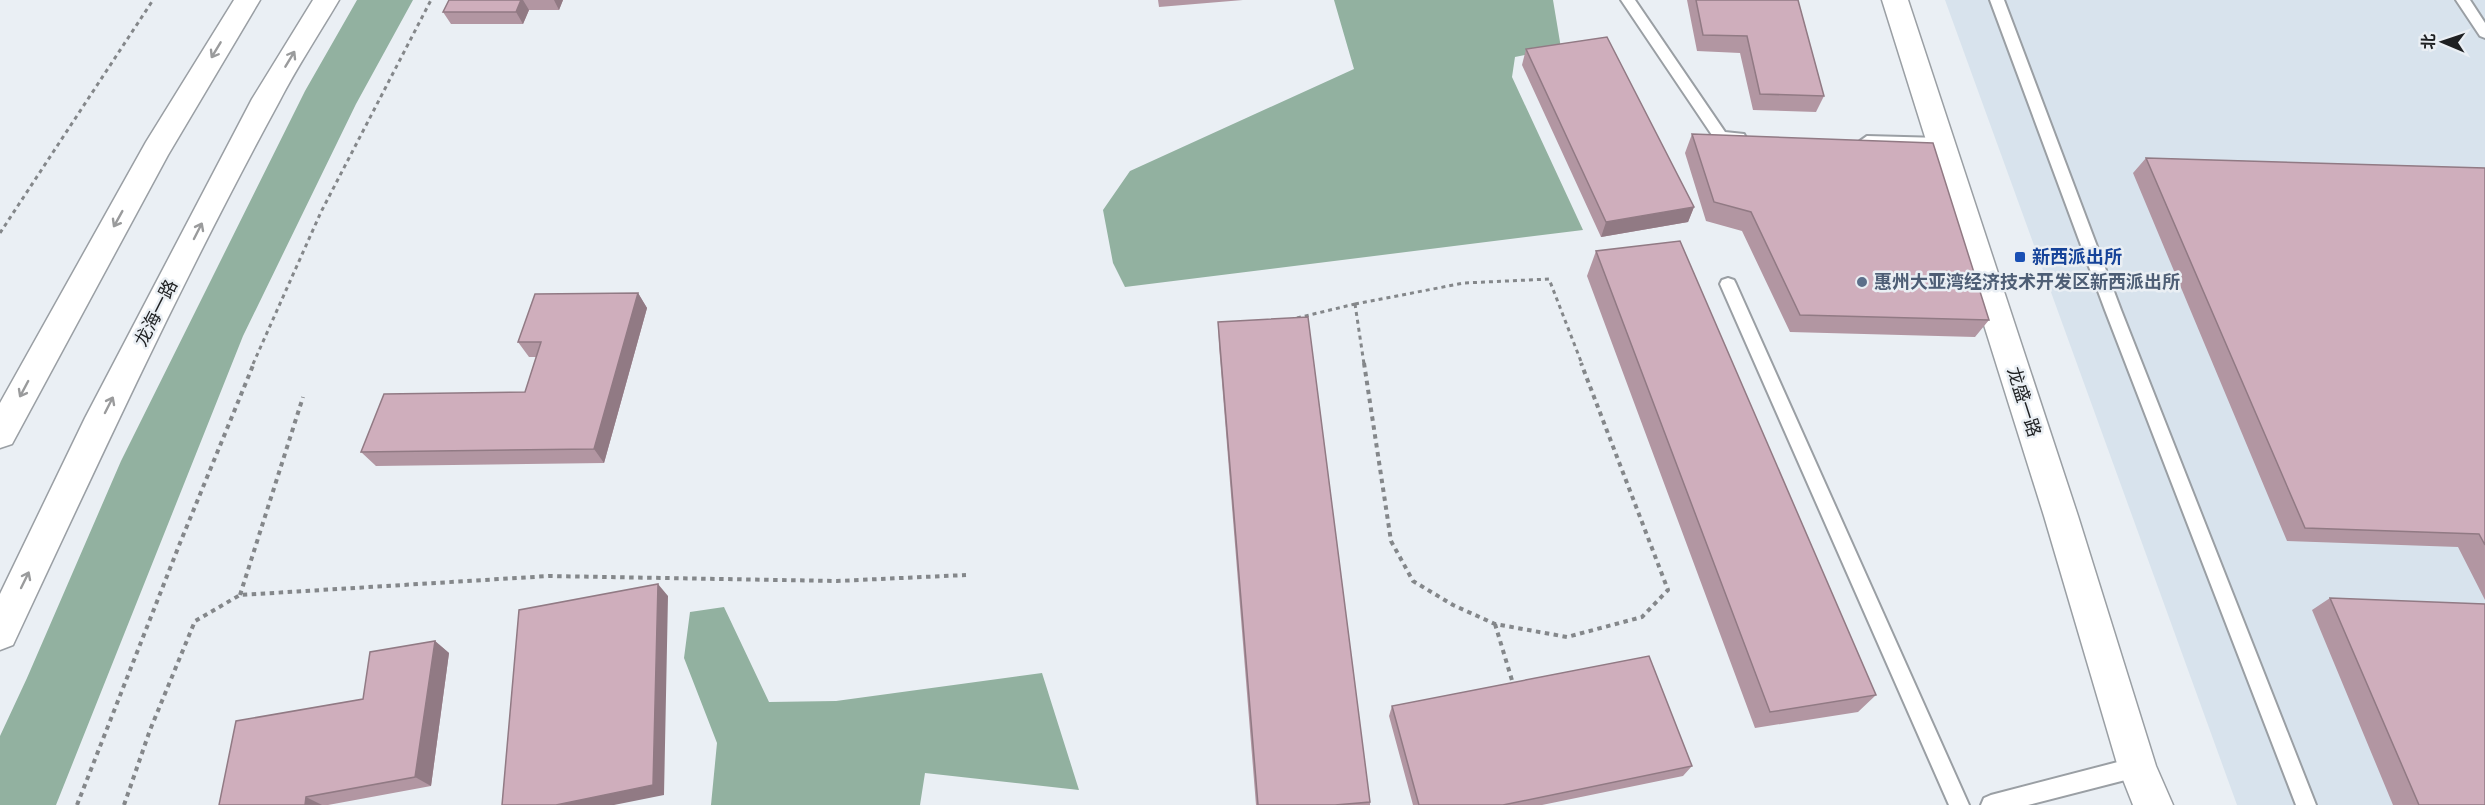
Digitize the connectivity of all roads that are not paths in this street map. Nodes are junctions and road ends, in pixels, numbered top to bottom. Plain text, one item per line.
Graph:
1 (246, 0) edge
2 (326, 0) edge
3 (1628, 0) edge
4 (1895, 0) edge
5 (1997, 0) edge
6 (2463, 0) edge
7 (2485, 33) edge
8 (1755, 138) edge
9 (1848, 140) edge
10 (1941, 143) junction
11 (1728, 284) dead end
12 (0, 434) edge
13 (0, 633) edge
14 (2137, 767) junction
15 (1959, 805) edge
16 (1991, 805) edge
17 (2153, 805) edge
18 (2306, 805) edge

1 -> 12 main road
13 -> 2 main road, 龙海一路
3 - 8 lane
4 - 10 main road, 龙盛一路
5 - 18 lane
6 - 7 lane
9 - 10 lane
10 - 14 main road, 龙盛一路
11 - 15 lane
14 - 16 lane
14 - 17 main road, 龙盛一路

